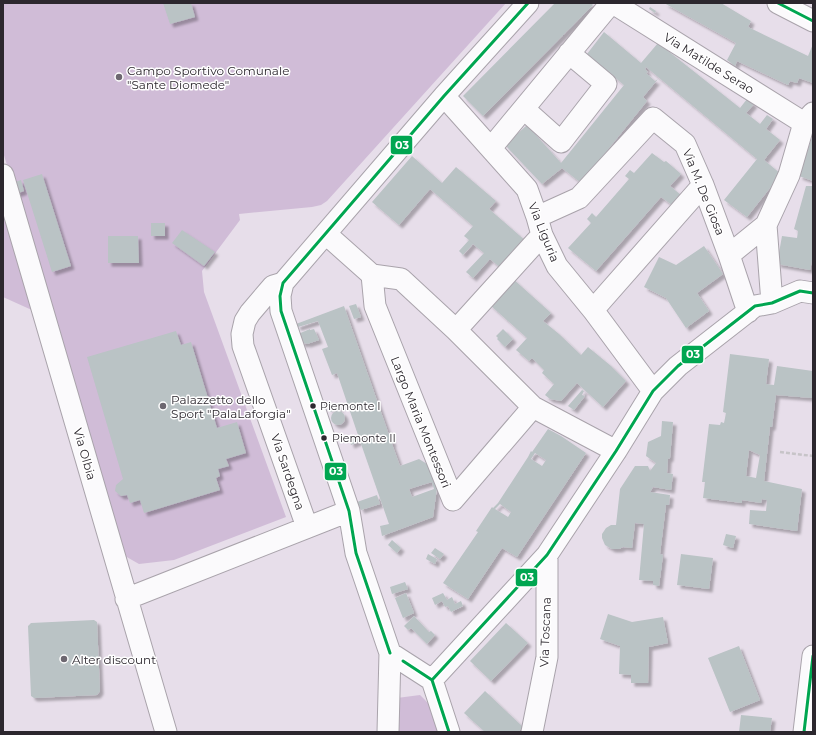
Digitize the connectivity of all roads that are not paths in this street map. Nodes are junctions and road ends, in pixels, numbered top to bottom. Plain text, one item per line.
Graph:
1 (528, 3) edge
2 (612, 3) edge
3 (778, 3) edge
4 (813, 21) edge
5 (569, 53) junction
6 (444, 96) junction
7 (524, 109) junction
8 (809, 118) edge
9 (491, 148) junction
10 (3, 175) edge
11 (703, 185) junction
12 (766, 224) junction
13 (540, 226) junction
14 (326, 234) junction
15 (729, 255) junction
16 (372, 275) junction
17 (283, 283) junction
18 (813, 293) edge
19 (772, 303) junction
20 (593, 310) junction
21 (748, 312) junction
22 (456, 330) junction
23 (653, 391) junction
24 (533, 407) junction
25 (616, 451) junction
26 (349, 511) junction
27 (307, 527) junction
28 (547, 555) junction
29 (126, 599) junction
30 (390, 653) junction
31 (813, 656) edge
32 (432, 680) junction
33 (812, 680) edge
34 (166, 732) edge
35 (388, 732) edge
36 (449, 732) edge
37 (532, 732) edge
38 (804, 732) edge

1 - 6 street, Via Sardegna
2 - 5 street
2 - 8 street, Via Matilde Serao
3 - 4 street
5 - 7 street
5 - 7 street
6 - 9 street, Via Liguria
6 - 14 street, Via Sardegna
7 - 9 street
8 - 12 street
9 - 13 street, Via Liguria
10 - 29 street, Via Olbia
11 - 13 street, Via M. De Giosa
11 - 15 street, Via M. De Giosa
11 - 20 street
12 - 15 street
12 - 19 street
13 - 20 street, Via Liguria
13 - 22 street
14 - 16 street
14 - 17 street, Via Sardegna
15 - 21 street, Via M. De Giosa
16 - 22 street
16 - 24 street, Largo Maria Montessori
17 - 26 street
17 - 27 street, Via Sardegna
18 - 19 street
19 - 21 street
20 - 23 street, Via Liguria
21 - 23 street
22 - 24 street
23 - 25 street
24 - 25 street
25 - 28 street
26 - 27 street
26 - 30 street
27 - 29 street
28 - 32 street
28 - 37 street, Via Toscana
29 - 34 street, Via Olbia
30 - 32 street
30 - 35 street
31 - 33 street
32 - 36 street
33 - 38 street

